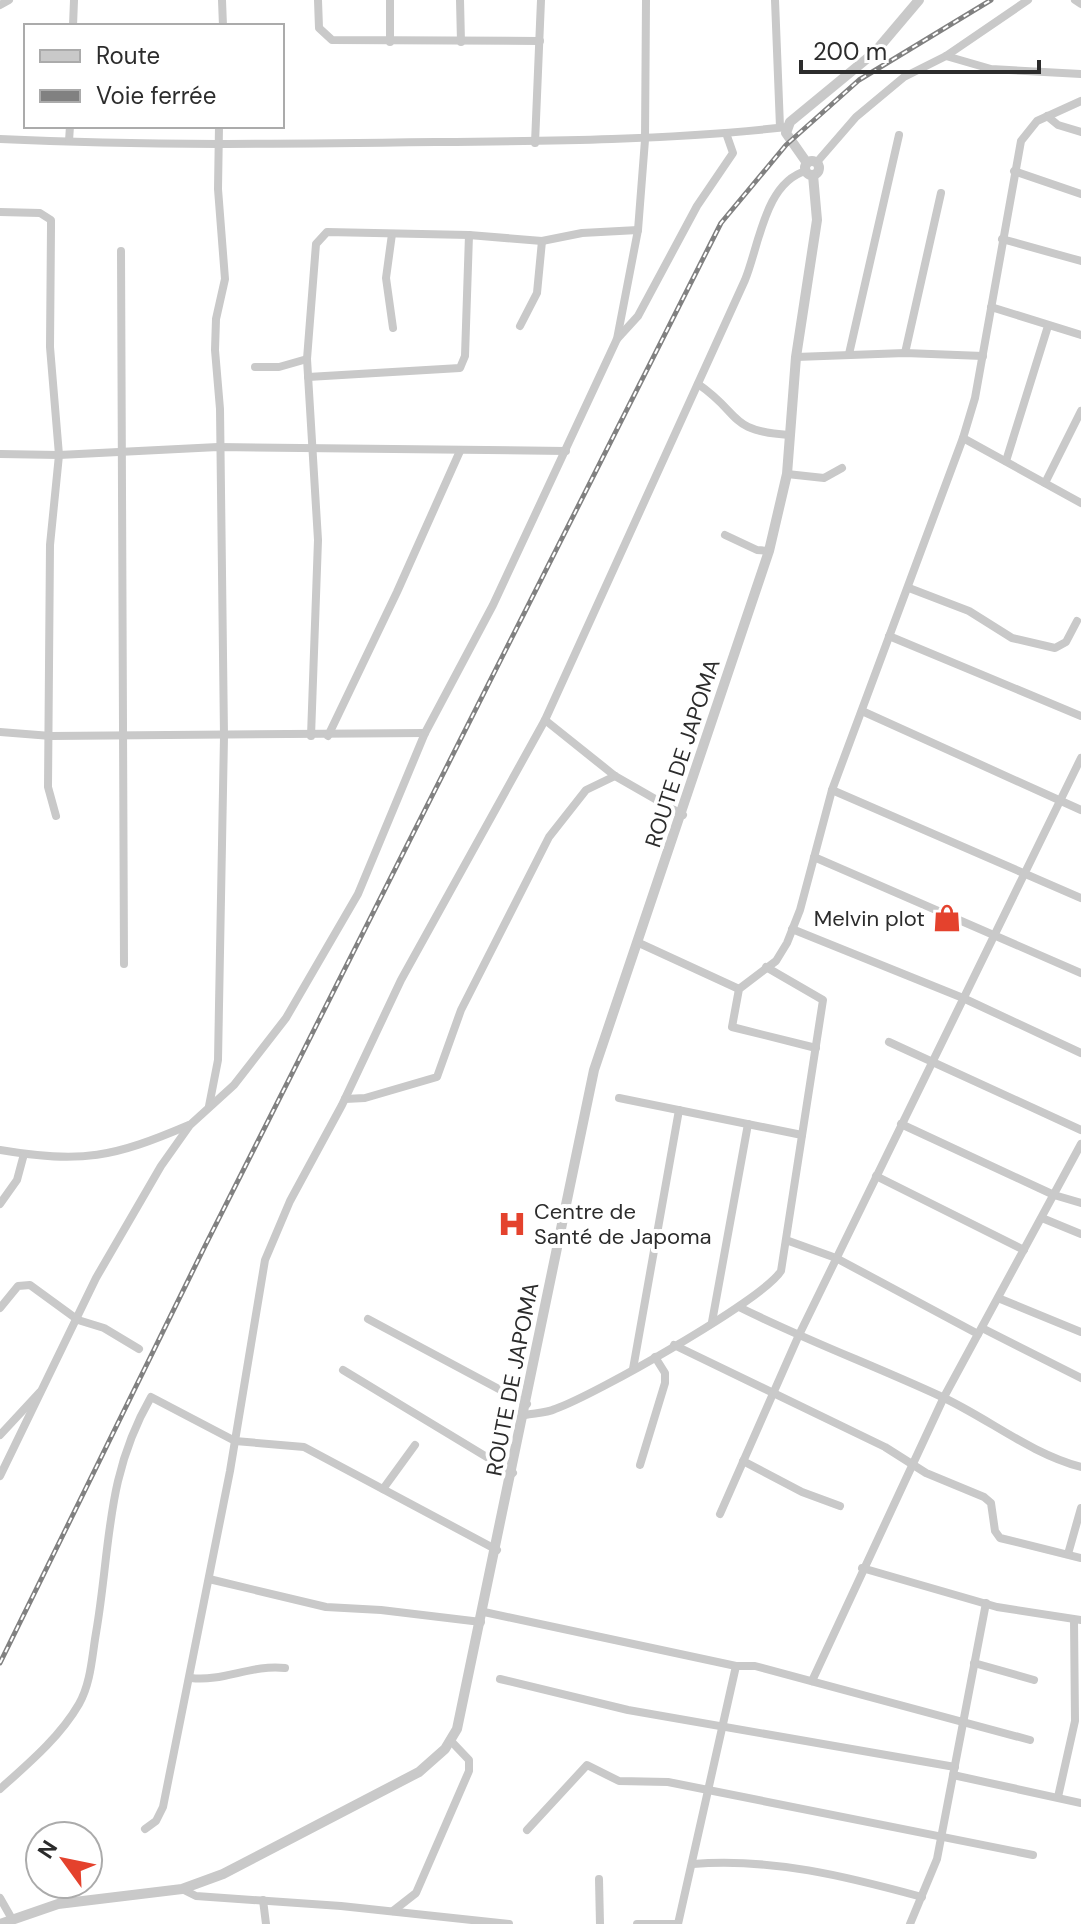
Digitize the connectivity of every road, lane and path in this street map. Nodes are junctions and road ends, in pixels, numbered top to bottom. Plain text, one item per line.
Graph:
1 (9, 0) edge
2 (74, 0) edge
3 (222, 0) edge
4 (318, 0) edge
5 (390, 0) edge
6 (460, 0) edge
7 (541, 0) edge
8 (646, 0) edge
9 (775, 0) edge
10 (919, 0) edge
11 (1028, 0) edge
12 (1075, 0) edge
13 (1081, 4) edge
14 (0, 5) edge
15 (73, 24) edge
16 (223, 24) edge
17 (540, 41) junction
18 (390, 42) junction
19 (461, 42) junction
20 (946, 56) junction
21 (1081, 74) edge
22 (1081, 101) edge
23 (1047, 116) junction
24 (784, 127) junction
25 (70, 128) edge
26 (219, 128) edge
27 (1081, 132) edge
28 (726, 133) junction
29 (899, 135) dead end
30 (0, 139) edge
31 (645, 140) junction
32 (69, 141) junction
33 (216, 143) junction
34 (535, 143) junction
35 (811, 168) junction
36 (1014, 171) junction
37 (941, 193) dead end
38 (1081, 194) edge
39 (0, 212) edge
40 (638, 230) junction
41 (392, 234) junction
42 (469, 235) junction
43 (1002, 239) junction
44 (542, 241) junction
45 (121, 251) dead end
46 (1081, 261) edge
47 (991, 307) junction
48 (520, 326) dead end
49 (1048, 326) junction
50 (393, 328) dead end
51 (1081, 335) edge
52 (617, 339) junction
53 (905, 353) junction
54 (849, 354) junction
55 (983, 356) junction
56 (796, 357) junction
57 (307, 359) junction
58 (255, 367) dead end
59 (308, 377) junction
60 (698, 384) junction
61 (1081, 411) edge
62 (789, 435) junction
63 (963, 438) junction
64 (218, 447) junction
65 (314, 448) junction
66 (460, 451) junction
67 (566, 451) junction
68 (119, 452) junction
69 (0, 454) edge
70 (59, 455) junction
71 (1006, 461) junction
72 (842, 468) dead end
73 (787, 474) junction
74 (1045, 483) junction
75 (1081, 503) edge
76 (725, 535) dead end
77 (769, 551) junction
78 (909, 588) junction
79 (1077, 621) dead end
80 (889, 636) junction
81 (862, 711) junction
82 (1081, 716) edge
83 (545, 720) junction
84 (0, 732) edge
85 (425, 733) junction
86 (122, 735) junction
87 (51, 736) junction
88 (224, 736) junction
89 (311, 736) junction
90 (328, 736) junction
91 (1081, 758) edge
92 (615, 776) junction
93 (832, 790) junction
94 (1060, 799) junction
95 (1081, 810) edge
96 (683, 815) junction
97 (56, 816) dead end
98 (814, 857) junction
99 (1023, 874) junction
100 (1081, 898) edge
101 (792, 929) junction
102 (993, 935) junction
103 (639, 943) junction
104 (124, 964) dead end
105 (766, 967) junction
106 (1081, 973) edge
107 (739, 989) junction
108 (963, 998) junction
109 (889, 1042) dead end
110 (816, 1048) junction
111 (1081, 1053) edge
112 (933, 1063) junction
113 (619, 1098) dead end
114 (345, 1099) junction
115 (209, 1107) junction
116 (679, 1110) junction
117 (748, 1124) junction
118 (901, 1124) junction
119 (190, 1125) junction
120 (1081, 1130) edge
121 (802, 1135) junction
122 (1081, 1144) edge
123 (0, 1150) edge
124 (24, 1154) junction
125 (876, 1176) junction
126 (1054, 1195) junction
127 (1081, 1203) edge
128 (0, 1204) edge
129 (1042, 1218) junction
130 (1081, 1234) edge
131 (786, 1240) junction
132 (1024, 1250) junction
133 (836, 1258) junction
134 (998, 1298) junction
135 (739, 1307) junction
136 (0, 1308) edge
137 (368, 1319) dead end
138 (78, 1320) junction
139 (712, 1322) junction
140 (980, 1331) junction
141 (1081, 1332) edge
142 (798, 1337) junction
143 (674, 1345) junction
144 (139, 1349) dead end
145 (655, 1357) junction
146 (633, 1369) junction
147 (343, 1370) dead end
148 (1081, 1378) edge
149 (44, 1388) junction
150 (772, 1391) junction
151 (944, 1397) junction
152 (526, 1409) junction
153 (0, 1435) edge
154 (235, 1441) junction
155 (415, 1445) dead end
156 (743, 1461) junction
157 (640, 1465) dead end
158 (914, 1465) junction
159 (1081, 1467) edge
160 (513, 1473) junction
161 (0, 1476) edge
162 (383, 1489) junction
163 (840, 1506) dead end
164 (1081, 1508) edge
165 (720, 1514) dead end
166 (497, 1550) junction
167 (1068, 1554) junction
168 (1081, 1558) edge
169 (862, 1568) junction
170 (209, 1579) junction
171 (986, 1603) junction
172 (482, 1617) junction
173 (1078, 1620) edge
174 (974, 1663) junction
175 (736, 1666) junction
176 (285, 1668) dead end
177 (191, 1678) junction
178 (500, 1679) dead end
179 (1034, 1680) dead end
180 (812, 1681) junction
181 (963, 1722) junction
182 (723, 1726) junction
183 (450, 1740) junction
184 (1030, 1740) dead end
185 (954, 1771) junction
186 (0, 1789) edge
187 (709, 1790) junction
188 (1058, 1797) junction
189 (1081, 1803) edge
190 (145, 1829) dead end
191 (527, 1830) dead end
192 (941, 1836) junction
193 (1033, 1855) dead end
194 (693, 1864) junction
195 (599, 1879) dead end
196 (182, 1889) junction
197 (922, 1897) junction
198 (0, 1898) edge
199 (263, 1900) junction
200 (392, 1911) junction
201 (12, 1919) junction
202 (0, 1924) edge
203 (266, 1924) edge
204 (509, 1924) edge
205 (600, 1924) edge
206 (637, 1924) edge
207 (678, 1924) edge
208 (910, 1924) edge

1 - 14 street
2 - 15 street
3 - 16 street
4 - 18 street
5 - 18 street
6 - 19 street
7 - 17 street
8 - 31 street
9 - 24 street
10 - 24 street
11 - 20 street
12 - 13 street
17 - 19 street
17 - 34 street
18 - 19 street
20 - 21 street
20 - 35 street
22 - 23 street
23 - 27 street
23 - 36 street
24 - 28 street
24 - 35 street, ROUTE DE JAPOMA
25 - 32 street
26 - 33 street
28 - 31 street
28 - 52 street
29 - 54 street
30 - 32 street
31 - 34 street
31 - 40 street
32 - 33 street
33 - 34 street
33 - 64 street
35 - 56 street, ROUTE DE JAPOMA
35 - 60 street
36 - 38 street
36 - 43 street
37 - 53 street
39 - 70 street
40 - 44 street
40 - 52 street
41 - 42 street
41 - 50 street
41 - 57 street
42 - 44 street
42 - 59 street
43 - 46 street
43 - 47 street
44 - 48 street
45 - 68 street
47 - 49 street
47 - 55 street
49 - 51 street
49 - 71 street
52 - 67 street
53 - 54 street
53 - 55 street
54 - 56 street
55 - 63 street
56 - 62 street, ROUTE DE JAPOMA
57 - 58 street
57 - 59 street
59 - 65 street
60 - 62 street
60 - 83 street
61 - 74 street
62 - 73 street, ROUTE DE JAPOMA
63 - 71 street
63 - 78 street
64 - 65 street
64 - 68 street
64 - 88 street
65 - 66 street
65 - 89 street
66 - 67 street
66 - 90 street
67 - 85 street
68 - 70 street
68 - 86 street
69 - 70 street
70 - 87 street
71 - 74 street
72 - 73 street
73 - 77 street, ROUTE DE JAPOMA
74 - 75 street
76 - 77 street
77 - 96 street, ROUTE DE JAPOMA
78 - 79 street
78 - 80 street
80 - 81 street
80 - 82 street
81 - 93 street
81 - 94 street
83 - 92 street
83 - 114 street
84 - 87 street
85 - 90 street
85 - 115 street
86 - 87 street
86 - 88 street
86 - 104 street
87 - 97 street
88 - 89 street
88 - 115 street
89 - 90 street
91 - 94 street
92 - 96 street
92 - 114 street
93 - 98 street
93 - 99 street
94 - 95 street
94 - 99 street
96 - 103 street, ROUTE DE JAPOMA
98 - 101 street
98 - 102 street
99 - 100 street
99 - 102 street
101 - 105 street
101 - 108 street
102 - 106 street
102 - 108 street
103 - 107 street
103 - 152 street, ROUTE DE JAPOMA
105 - 107 street
105 - 110 street
107 - 110 street
108 - 111 street
108 - 112 street
109 - 112 street
110 - 121 street
112 - 118 street
112 - 120 street
113 - 116 street
114 - 154 street
115 - 119 street
116 - 117 street
116 - 146 street
117 - 121 street
117 - 139 street
118 - 125 street
118 - 126 street
119 - 124 street
119 - 138 street
121 - 131 street
122 - 126 street
123 - 124 street
124 - 128 street
125 - 132 street
125 - 133 street
126 - 127 street
126 - 129 street
129 - 130 street
129 - 132 street
131 - 133 street
131 - 135 street
132 - 134 street
133 - 140 street
133 - 142 street
134 - 140 street
134 - 141 street
135 - 139 street
135 - 142 street
136 - 138 street
137 - 152 street
138 - 144 street
138 - 149 street
139 - 143 street
140 - 148 street
140 - 151 street
142 - 150 street
142 - 151 street
143 - 145 street
143 - 150 street
145 - 146 street
145 - 157 street
146 - 152 street
147 - 160 street
149 - 153 street
149 - 161 street
150 - 156 street
150 - 158 street
151 - 158 street
151 - 159 street
152 - 160 street, ROUTE DE JAPOMA
154 - 162 street
154 - 170 street
154 - 186 street
155 - 162 street
156 - 163 street
156 - 165 street
158 - 167 street
158 - 169 street
160 - 166 street, ROUTE DE JAPOMA
162 - 166 street
164 - 167 street
166 - 172 street, ROUTE DE JAPOMA
167 - 168 street
169 - 171 street
169 - 180 street
170 - 172 street
170 - 177 street
171 - 173 street
171 - 174 street
172 - 175 street
172 - 183 street, ROUTE DE JAPOMA
173 - 188 street
174 - 179 street
174 - 181 street
175 - 180 street
175 - 182 street
176 - 177 street
177 - 190 street
178 - 182 street
180 - 181 street
181 - 184 street
181 - 185 street
182 - 185 street
182 - 187 street
183 - 196 street, ROUTE DE JAPOMA
183 - 200 street
185 - 188 street
185 - 192 street
187 - 191 street
187 - 192 street
187 - 194 street
188 - 189 street
192 - 193 street
192 - 197 street
194 - 197 street
194 - 207 street
195 - 205 street
196 - 199 street
196 - 201 street, ROUTE DE JAPOMA
197 - 208 street
198 - 201 street
199 - 200 street
199 - 203 street
200 - 204 street
201 - 202 street, ROUTE DE JAPOMA
206 - 207 street

